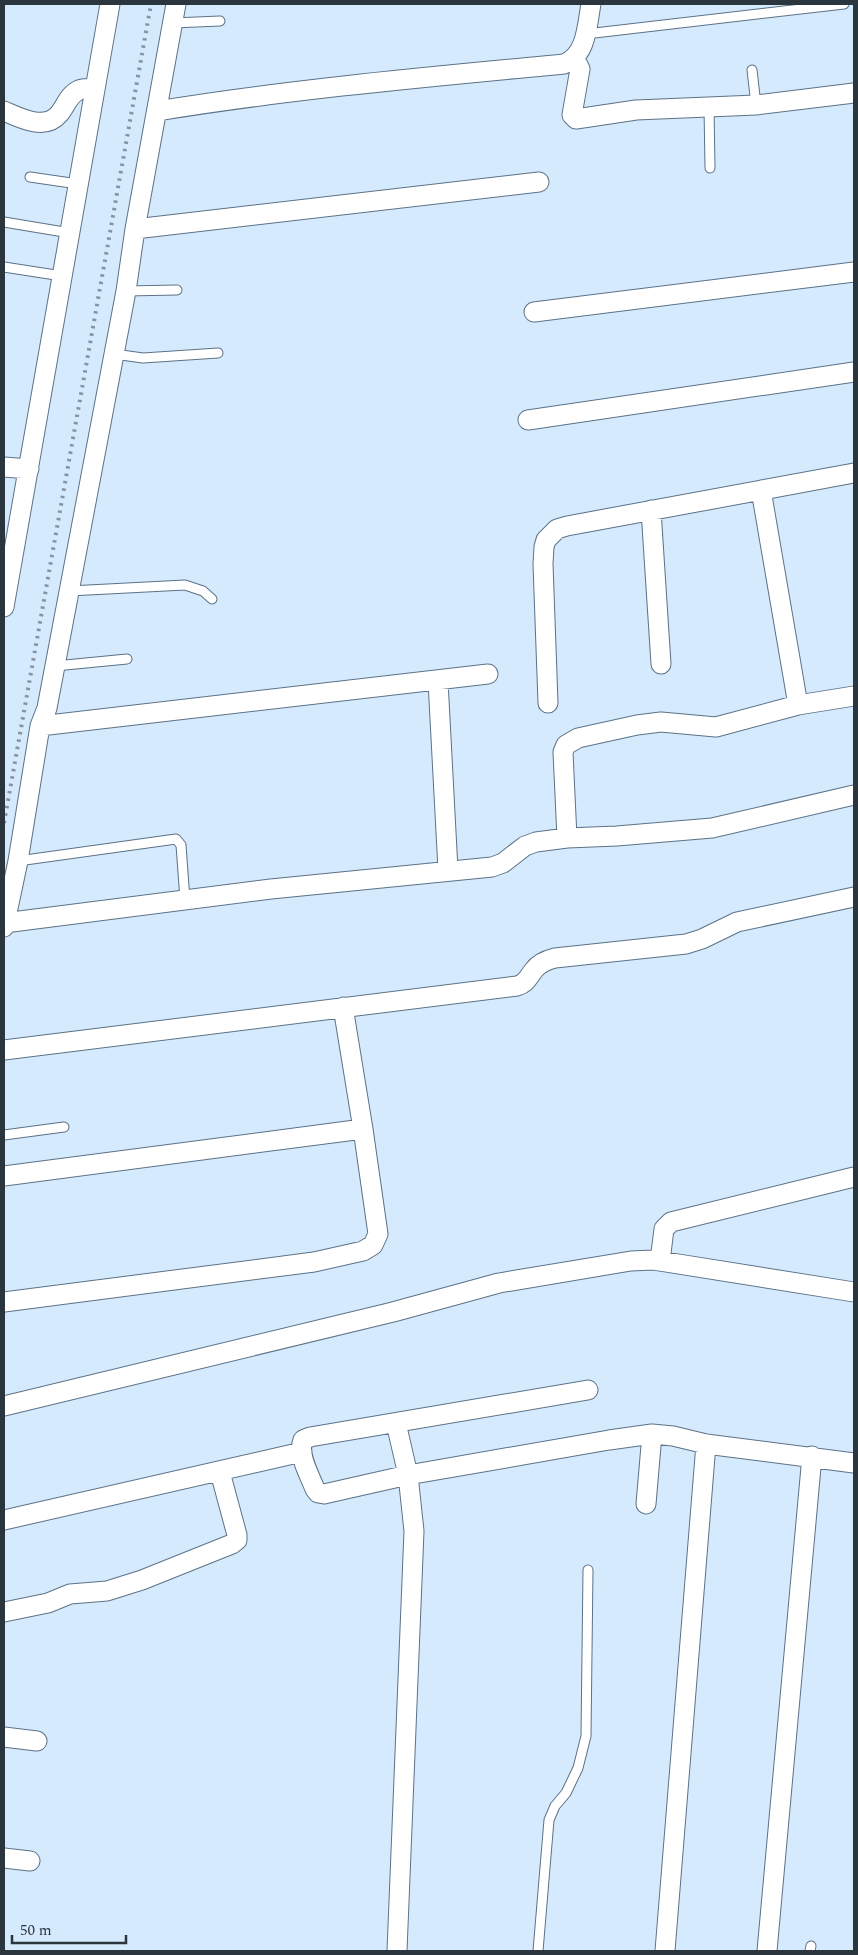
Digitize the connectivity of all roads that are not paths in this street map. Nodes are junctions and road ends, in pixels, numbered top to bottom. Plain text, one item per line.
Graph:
1 (110, 4) edge
2 (176, 4) edge
3 (591, 4) edge
4 (844, 4) edge
5 (220, 21) dead end
6 (173, 23) junction
7 (586, 34) junction
8 (572, 61) junction
9 (752, 70) dead end
10 (95, 88) junction
11 (854, 93) edge
12 (756, 105) junction
13 (709, 107) junction
14 (4, 111) edge
15 (157, 111) junction
16 (710, 168) dead end
17 (30, 177) dead end
18 (539, 182) dead end
19 (78, 184) junction
20 (4, 222) edge
21 (135, 229) junction
22 (70, 234) junction
23 (4, 268) edge
24 (854, 272) edge
25 (62, 276) junction
26 (177, 290) dead end
27 (126, 291) junction
28 (534, 312) dead end
29 (218, 353) dead end
30 (114, 354) junction
31 (854, 372) edge
32 (528, 420) dead end
33 (4, 467) edge
34 (29, 469) junction
35 (854, 473) edge
36 (762, 490) junction
37 (651, 510) junction
38 (69, 591) junction
39 (212, 599) dead end
40 (4, 607) edge
41 (128, 659) dead end
42 (661, 664) dead end
43 (55, 666) junction
44 (488, 674) dead end
45 (438, 681) junction
46 (854, 696) edge
47 (548, 703) dead end
48 (798, 705) junction
49 (40, 726) junction
50 (854, 795) edge
51 (567, 838) junction
52 (18, 861) junction
53 (448, 870) junction
54 (854, 897) edge
55 (186, 900) junction
56 (4, 925) edge
57 (343, 1008) junction
58 (4, 1050) edge
59 (64, 1127) dead end
60 (363, 1129) junction
61 (4, 1134) edge
62 (4, 1176) edge
63 (854, 1178) edge
64 (660, 1262) junction
65 (854, 1292) edge
66 (4, 1302) edge
67 (588, 1390) dead end
68 (4, 1406) edge
69 (396, 1423) junction
70 (652, 1434) junction
71 (706, 1444) junction
72 (302, 1452) junction
73 (812, 1456) junction
74 (854, 1463) edge
75 (220, 1472) junction
76 (408, 1475) junction
77 (646, 1504) dead end
78 (4, 1520) edge
79 (588, 1570) dead end
80 (4, 1612) edge
81 (4, 1738) edge
82 (37, 1741) dead end
83 (4, 1858) edge
84 (30, 1861) dead end
85 (396, 1951) edge
86 (538, 1951) edge
87 (665, 1951) edge
88 (767, 1951) edge

1 - 10 street
2 - 6 street
3 - 7 street
4 - 7 lane
5 - 6 lane
6 - 15 street
7 - 8 street
8 - 13 street
8 - 15 street
9 - 12 lane
10 - 14 street
10 - 19 street
11 - 12 street
12 - 13 street
13 - 16 lane
15 - 21 street
17 - 19 lane
18 - 21 street
19 - 22 street
20 - 22 lane
21 - 27 street
22 - 25 street
23 - 25 lane
24 - 28 street
25 - 34 street
26 - 27 lane
27 - 30 street
29 - 30 lane
30 - 38 street
31 - 32 street
33 - 34 street
34 - 40 street
35 - 36 street
36 - 37 street
36 - 48 street
37 - 42 street
37 - 47 street
38 - 39 lane
38 - 43 street
41 - 43 lane
43 - 49 street
44 - 45 street
45 - 49 street
45 - 53 street
46 - 48 street
48 - 51 street
49 - 52 street
50 - 51 street
51 - 53 street
52 - 55 lane
52 - 56 street
53 - 55 street
54 - 57 street
55 - 56 street
57 - 58 street
57 - 60 street
59 - 61 lane
60 - 62 street
60 - 66 street
63 - 64 street
64 - 65 street
64 - 68 street
67 - 69 street
69 - 72 street
69 - 76 street
70 - 71 street
70 - 76 street
70 - 77 street
71 - 73 street
71 - 87 street
72 - 75 street
72 - 76 street
73 - 74 street
73 - 88 street
75 - 78 street
75 - 80 street
76 - 85 street
79 - 86 lane
81 - 82 street
83 - 84 street

